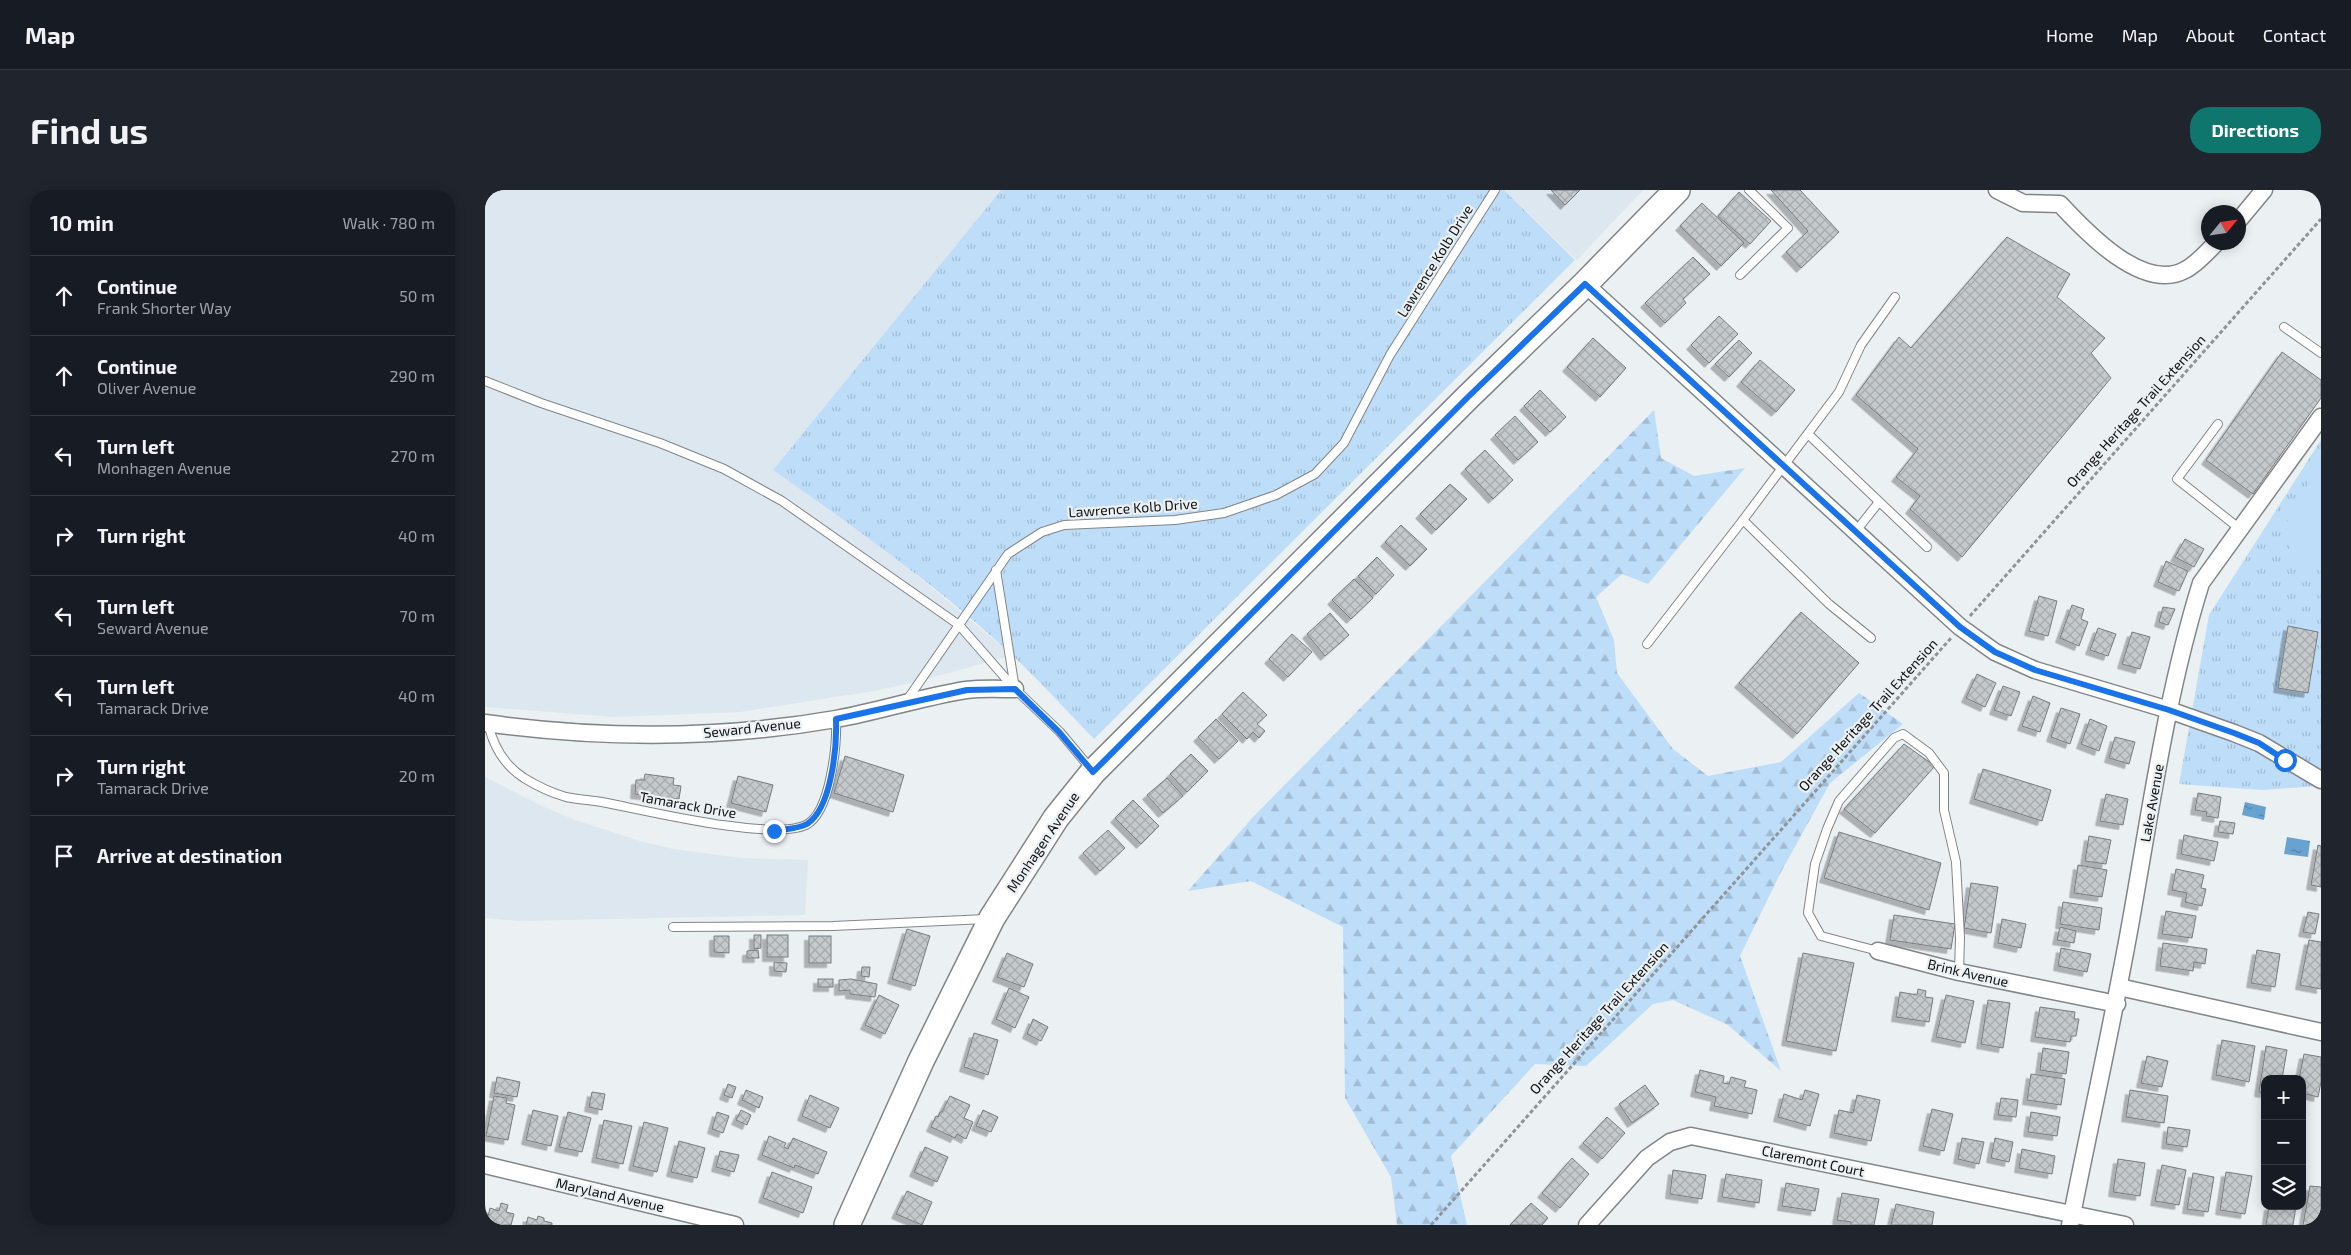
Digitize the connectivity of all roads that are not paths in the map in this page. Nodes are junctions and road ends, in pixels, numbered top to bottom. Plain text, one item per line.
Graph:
1 (1495, 190) edge
2 (1677, 190) edge
3 (1749, 190) edge
4 (1997, 190) edge
5 (2264, 190) edge
6 (2059, 197) edge
7 (2246, 212) edge
8 (2208, 250) edge
9 (1740, 275) dead end
10 (1585, 284) junction
11 (1895, 297) dead end
12 (2284, 327) dead end
13 (2321, 353) edge
14 (485, 381) edge
15 (2321, 418) edge
16 (2218, 424) dead end
17 (1807, 434) junction
18 (1785, 466) junction
19 (1879, 502) junction
20 (1743, 520) junction
21 (2240, 529) junction
22 (1856, 531) junction
23 (1927, 547) dead end
24 (996, 570) junction
25 (959, 625) junction
26 (1871, 638) dead end
27 (1647, 644) dead end
28 (1015, 689) junction
29 (904, 704) junction
30 (2169, 710) junction
31 (836, 719) junction
32 (486, 723) edge
33 (1093, 772) junction
34 (2321, 780) edge
35 (992, 918) junction
36 (673, 927) dead end
37 (1879, 951) joint
38 (1959, 972) junction
39 (2119, 987) junction
40 (2117, 1004) junction
41 (2321, 1032) edge
42 (485, 1165) edge
43 (2071, 1220) edge
44 (735, 1225) edge
45 (847, 1225) edge
46 (1587, 1225) edge
47 (2125, 1225) edge

1 - 24 lane, Lawrence Kolb Drive
2 - 10 main road, Monhagen Avenue
3 - 9 lane
4 - 6 street
5 - 7 street
6 - 8 street
10 - 18 street
10 - 33 main road, Monhagen Avenue
11 - 17 lane
12 - 13 lane
14 - 25 lane
15 - 21 street, Lake Avenue
16 - 21 lane
17 - 18 lane
17 - 19 lane
18 - 20 lane
18 - 22 street
19 - 22 lane
19 - 23 lane
20 - 26 lane
20 - 27 lane
21 - 30 street, Lake Avenue
22 - 30 street
24 - 25 lane, Lawrence Kolb Drive
24 - 28 lane
25 - 28 lane
25 - 29 lane, Lawrence Kolb Drive
28 - 29 street, Seward Avenue
28 - 33 lane
29 - 31 street, Seward Avenue
30 - 34 street
30 - 39 street, Lake Avenue
31 - 32 street, Seward Avenue
31 - 32 lane, Tamarack Drive
33 - 35 main road, Monhagen Avenue
35 - 36 lane
35 - 45 main road, Monhagen Avenue
37 - 38 street, Brink Avenue
37 - 38 lane, Brink Avenue
38 - 40 street, Brink Avenue
39 - 40 street, Lake Avenue
39 - 41 street
40 - 43 street, Lake Avenue
42 - 44 street, Maryland Avenue
43 - 46 street, Claremont Court
43 - 47 street, Claremont Court

